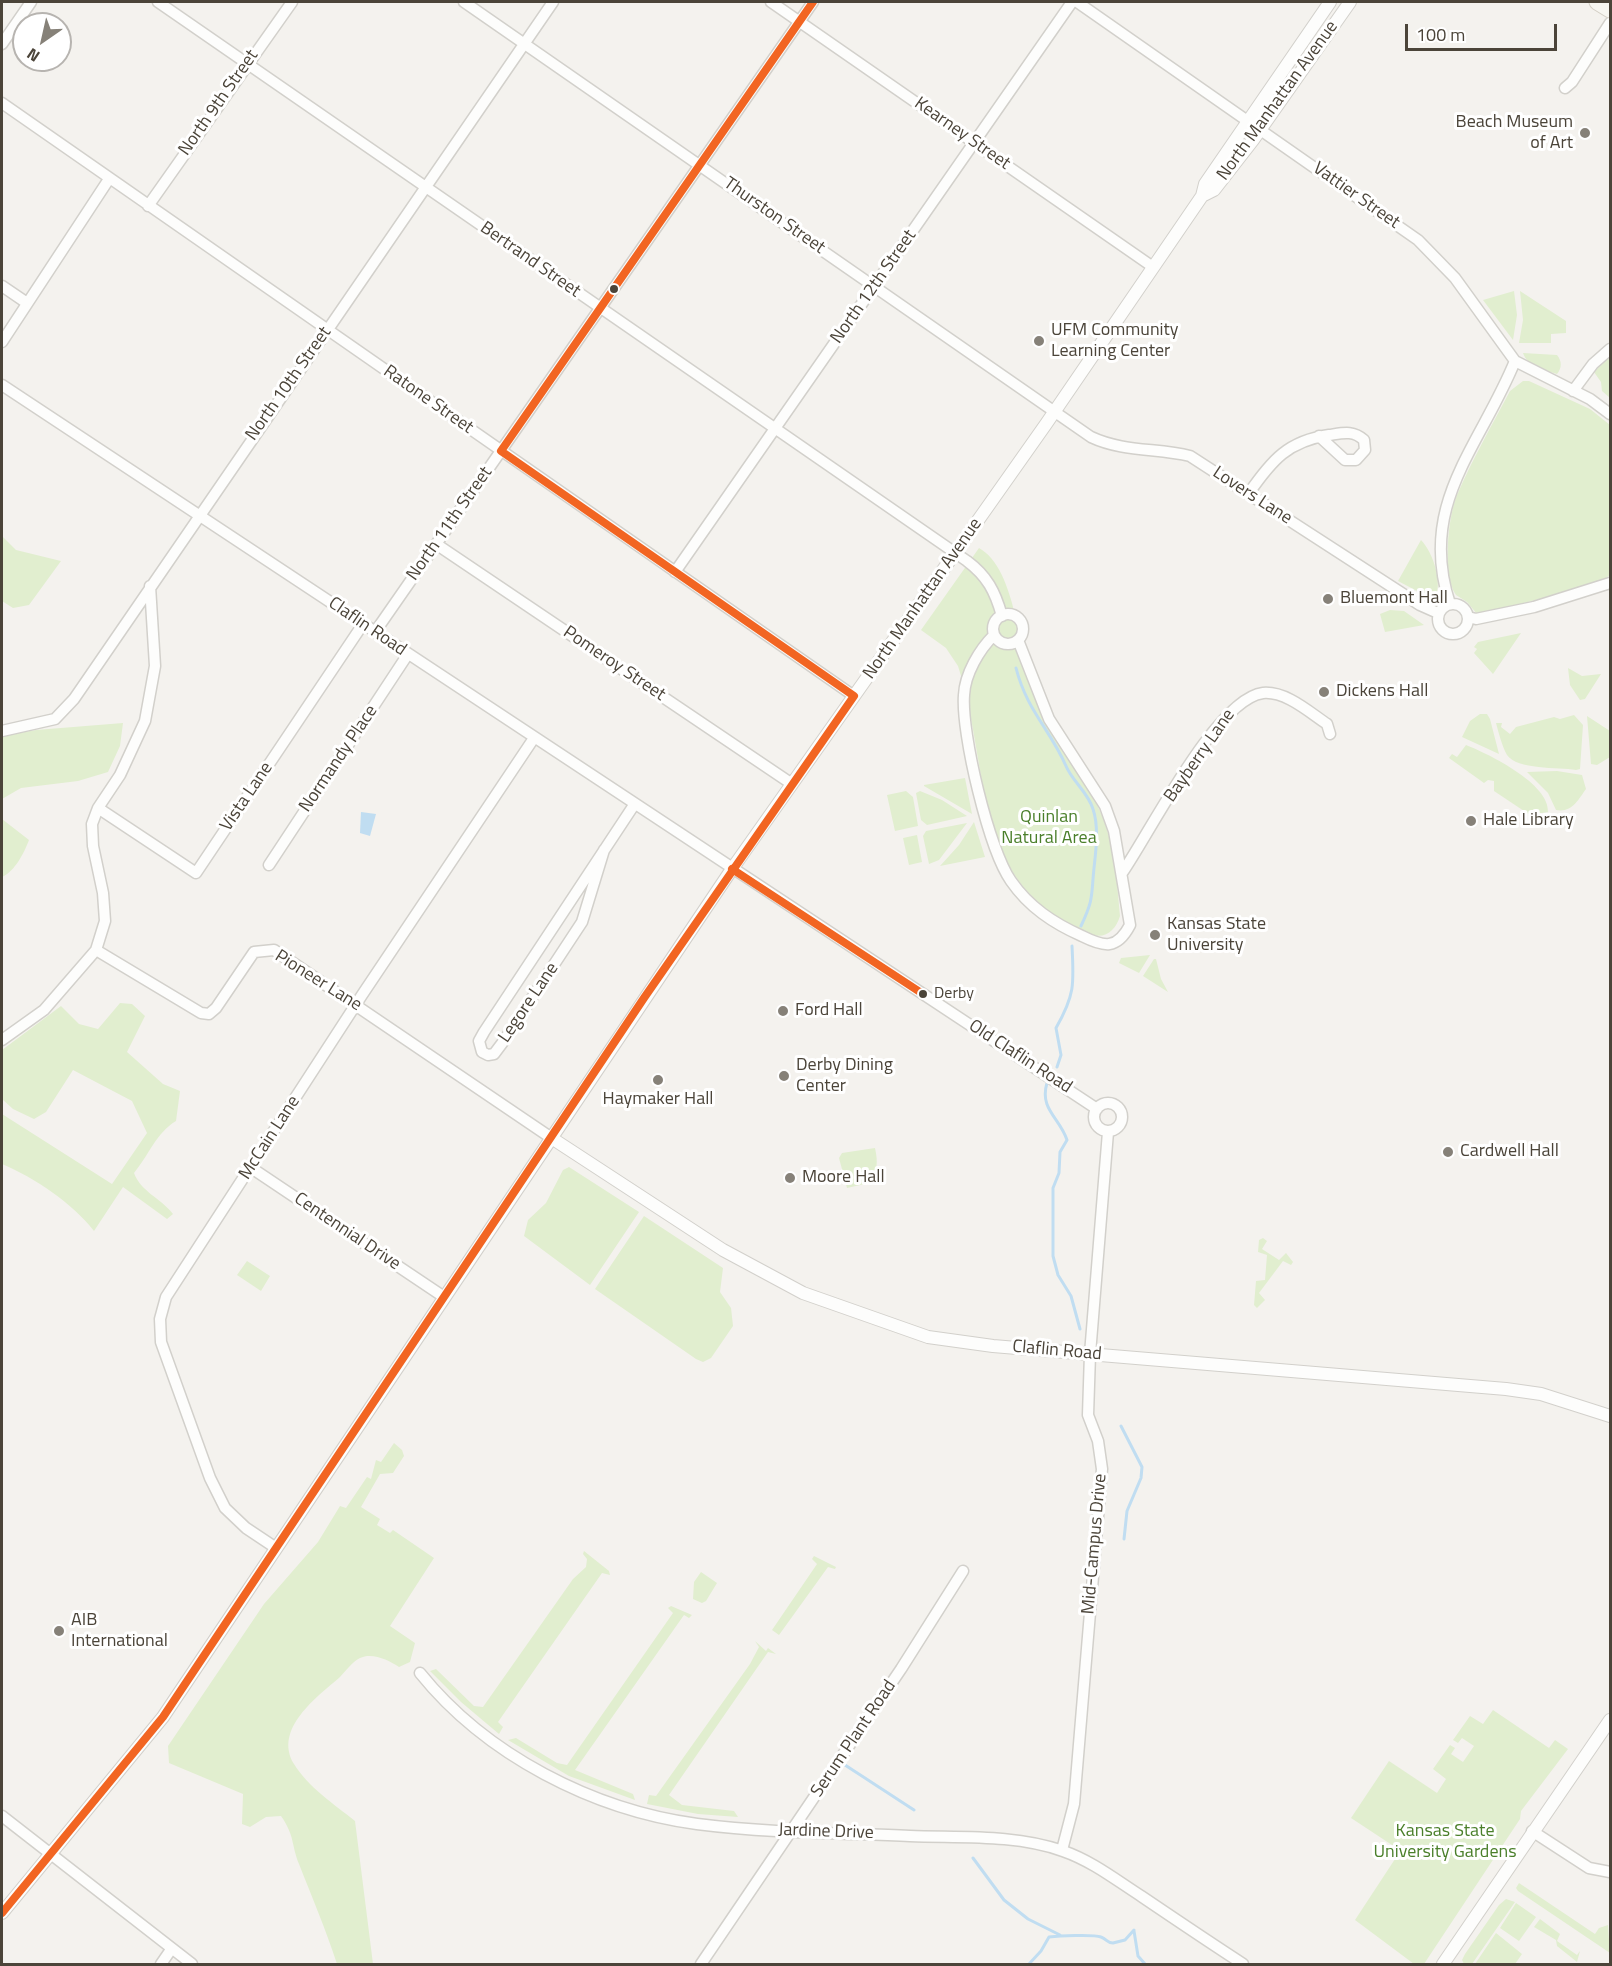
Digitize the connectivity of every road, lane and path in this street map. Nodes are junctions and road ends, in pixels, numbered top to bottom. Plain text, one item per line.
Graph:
1 (31, 2) edge
2 (158, 2) edge
3 (292, 2) edge
4 (464, 2) edge
5 (553, 2) edge
6 (771, 2) edge
7 (813, 2) edge
8 (1072, 2) edge
9 (1077, 2) edge
10 (1330, 2) edge
11 (1350, 2) edge
12 (1597, 2) edge
13 (1611, 10) edge
14 (799, 21) junction
15 (1611, 22) edge
16 (524, 43) junction
17 (2, 44) edge
18 (248, 63) junction
19 (1565, 88) dead end
20 (2, 103) edge
21 (1248, 120) junction
22 (1261, 129) junction
23 (974, 142) junction
24 (699, 165) junction
25 (109, 179) junction
26 (425, 187) junction
27 (1202, 196) junction
28 (148, 206) junction
29 (1153, 267) junction
30 (2, 286) edge
31 (874, 286) junction
32 (27, 303) junction
33 (600, 308) junction
34 (327, 330) junction
35 (2, 342) edge
36 (1611, 349) edge
37 (1515, 361) junction
38 (2, 385) edge
39 (1573, 391) junction
40 (1055, 411) junction
41 (1611, 414) edge
42 (774, 429) junction
43 (1319, 436) dead end
44 (501, 451) junction
45 (1249, 493) junction
46 (198, 514) junction
47 (436, 544) junction
48 (954, 554) junction
49 (675, 572) junction
50 (1611, 584) edge
51 (150, 586) junction
52 (1450, 604) junction
53 (1438, 613) junction
54 (1002, 616) junction
55 (1468, 617) junction
56 (363, 624) junction
57 (375, 632) junction
58 (994, 635) junction
59 (1018, 640) junction
60 (408, 654) junction
61 (854, 696) junction
62 (2, 731) edge
63 (1330, 734) dead end
64 (534, 738) junction
65 (792, 784) junction
66 (634, 805) junction
67 (98, 808) junction
68 (604, 850) junction
69 (269, 865) dead end
70 (732, 869) junction
71 (1122, 873) junction
72 (96, 950) junction
73 (356, 1005) junction
74 (2, 1040) edge
75 (1097, 1109) junction
76 (1108, 1132) junction
77 (550, 1137) junction
78 (250, 1167) junction
79 (444, 1297) junction
80 (1090, 1354) junction
81 (1611, 1416) edge
82 (276, 1548) junction
83 (963, 1571) dead end
84 (420, 1673) dead end
85 (1611, 1720) edge
86 (2, 1816) edge
87 (791, 1831) junction
88 (1532, 1831) junction
89 (1062, 1850) junction
90 (48, 1855) junction
91 (1611, 1872) edge
92 (2, 1913) edge
93 (170, 1951) junction
94 (161, 1965) edge
95 (192, 1965) edge
96 (702, 1965) edge
97 (1243, 1965) edge
98 (1443, 1965) edge

1 - 17 street
2 - 18 street, Bertrand Street
3 - 18 street, North 9th Street
4 - 16 street, Thurston Street
5 - 16 street, North 10th Street
6 - 14 street, Kearney Street
7 - 14 street, North 11th Street
8 - 23 street, North 12th Street
9 - 21 street, Vattier Street
10 - 21 street, North Manhattan Avenue
11 - 22 street, North Manhattan Avenue
12 - 13 main road
14 - 23 street, Kearney Street
14 - 24 street, North 11th Street
15 - 19 street
16 - 24 street, Thurston Street
16 - 26 street, North 10th Street
18 - 26 street, Bertrand Street
18 - 28 street, North 9th Street
20 - 25 street, Ratone Street
21 - 22 street, Vattier Street
21 - 27 street, North Manhattan Avenue
22 - 27 street, North Manhattan Avenue
22 - 37 street, Vattier Street
23 - 29 street, Kearney Street
23 - 31 street, North 12th Street
24 - 31 street, Thurston Street
24 - 33 street, North 11th Street
25 - 28 street, Ratone Street
25 - 32 street
26 - 33 street, Bertrand Street
26 - 34 street, North 10th Street
27 - 29 street, North Manhattan Avenue
28 - 34 street, Ratone Street
29 - 40 street, North Manhattan Avenue
30 - 32 street
31 - 40 street, Thurston Street
31 - 42 street, North 12th Street
32 - 35 street
33 - 42 street, Bertrand Street
33 - 44 street, North 11th Street
34 - 44 street, Ratone Street
34 - 46 street, North 10th Street
36 - 39 street
37 - 39 street, Vattier Street
37 - 52 street
38 - 46 street, Claflin Road
39 - 41 street, Vattier Street
40 - 45 street, Lovers Lane
40 - 48 street, North Manhattan Avenue
42 - 48 street, Bertrand Street
42 - 49 street, North 12th Street
43 - 45 street
44 - 47 street, North 11th Street
44 - 49 street, Ratone Street
45 - 53 street, Lovers Lane
46 - 51 street, North 10th Street
46 - 56 street, Claflin Road
47 - 57 street, North 11th Street
47 - 65 street, Pomeroy Street
48 - 54 street, Bertrand Street
48 - 61 street, North Manhattan Avenue
49 - 61 street, Ratone Street
50 - 55 street
51 - 62 street, North 10th Street
51 - 67 street
52 - 53 street
52 - 55 street
53 - 55 street
54 - 58 street
54 - 59 street
56 - 57 street, Claflin Road
56 - 67 street, Vista Lane
57 - 60 street, Claflin Road
58 - 59 street
58 - 71 street
59 - 71 street
60 - 64 street, Claflin Road
60 - 69 street, Normandy Place
61 - 65 street, North Manhattan Avenue
63 - 71 street, Bayberry Lane
64 - 66 street, Claflin Road
64 - 73 street, McCain Lane
65 - 70 street, North Manhattan Avenue
66 - 68 street, Legore Lane
66 - 70 street, Claflin Road
67 - 72 street
68 - 68 street, Legore Lane
70 - 75 street, Old Claflin Road
70 - 77 street, North Manhattan Avenue
72 - 73 street, Pioneer Lane
72 - 74 street
73 - 77 street, Pioneer Lane
73 - 78 street, McCain Lane
75 - 76 street
75 - 76 street
76 - 80 street, Mid-Campus Drive
77 - 79 street, North Manhattan Avenue
77 - 80 street, Claflin Road
78 - 79 street, Centennial Drive
78 - 82 street, McCain Lane
79 - 82 street, North Manhattan Avenue
80 - 81 street, Claflin Road
80 - 89 street, Mid-Campus Drive
82 - 90 street, North Manhattan Avenue
83 - 87 street, Serum Plant Road
84 - 87 street, Jardine Drive
85 - 88 street
86 - 90 street
87 - 89 street, Jardine Drive
87 - 96 street, Serum Plant Road
88 - 91 street
88 - 98 street
89 - 97 street, Jardine Drive
90 - 92 street, North Manhattan Avenue
90 - 93 street
93 - 94 street
93 - 95 street

